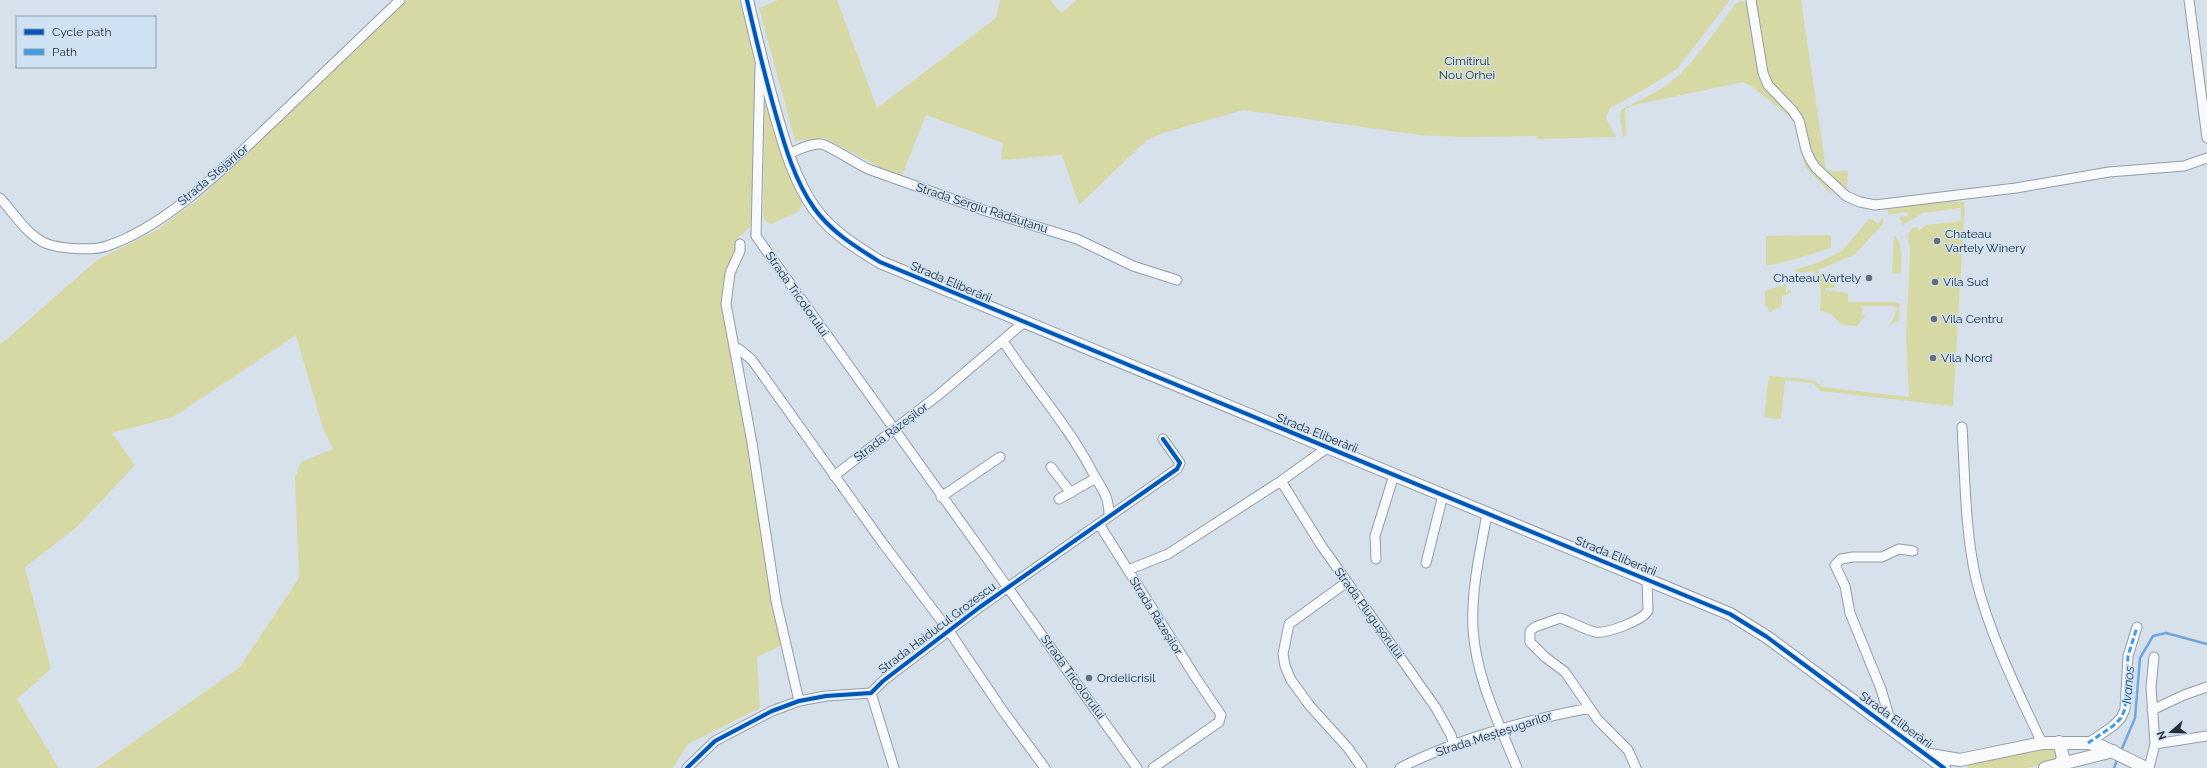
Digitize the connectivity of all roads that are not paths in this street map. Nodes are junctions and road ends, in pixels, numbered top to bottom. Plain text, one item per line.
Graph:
1 (400, 0) edge
2 (747, 0) edge
3 (1751, 0) edge
4 (2189, 0) edge
5 (760, 58) junction
6 (2207, 138) edge
7 (788, 154) junction
8 (2207, 158) edge
9 (0, 198) edge
10 (740, 244) dead end
11 (1177, 280) dead end
12 (1023, 323) junction
13 (1003, 341) junction
14 (734, 348) junction
15 (1962, 427) dead end
16 (894, 428) junction
17 (1163, 439) dead end
18 (1327, 448) junction
19 (1000, 457) dead end
20 (1051, 467) dead end
21 (1394, 475) junction
22 (834, 476) junction
23 (1096, 478) junction
24 (1282, 481) junction
25 (1071, 493) junction
26 (1443, 495) junction
27 (941, 497) junction
28 (1059, 499) dead end
29 (1487, 514) junction
30 (1109, 515) junction
31 (1099, 524) junction
32 (1913, 551) dead end
33 (1376, 559) dead end
34 (1426, 563) dead end
35 (1128, 570) junction
36 (1647, 580) junction
37 (1347, 582) junction
38 (1008, 588) junction
39 (2137, 627) dead end
40 (949, 631) junction
41 (2154, 657) dead end
42 (2207, 688) edge
43 (871, 693) junction
44 (800, 702) junction
45 (1590, 708) junction
46 (2152, 710) junction
47 (1502, 730) junction
48 (1893, 730) junction
49 (2207, 736) edge
50 (2059, 742) junction
51 (2042, 743) junction
52 (2088, 743) junction
53 (2155, 744) junction
54 (1454, 746) junction
55 (2113, 751) junction
56 (1927, 755) junction
57 (1963, 763) edge
58 (2060, 765) junction
59 (1942, 767) edge
60 (687, 768) edge
61 (894, 768) edge
62 (1045, 768) edge
63 (1137, 768) edge
64 (1153, 768) edge
65 (1362, 768) edge
66 (1400, 768) edge
67 (1516, 768) edge
68 (1636, 768) edge
69 (2045, 768) edge
70 (2147, 768) edge

1 - 9 street, Strada Stejarilor
2 - 5 street, Strada Eliberării
3 - 8 street
4 - 6 street
5 - 7 street, Strada Eliberării
5 - 16 street, Strada Tricolorului
7 - 11 street, Strada Sergiu Rădăuțanu
7 - 12 street, Strada Eliberării
10 - 14 street
12 - 13 street, Strada Răzeșilor
12 - 18 street, Strada Eliberării
13 - 16 street, Strada Răzeșilor
13 - 23 street
14 - 22 street, Strada Haiducul Grozescu
14 - 44 street
15 - 51 street
16 - 22 street, Strada Răzeșilor
16 - 27 street, Strada Tricolorului
17 - 30 street
18 - 21 street, Strada Eliberării
18 - 24 street
19 - 27 street
20 - 25 street
21 - 26 street, Strada Eliberării
21 - 33 street
22 - 40 street, Strada Haiducul Grozescu
23 - 25 street
23 - 30 street
24 - 35 street
24 - 37 street, Strada Plugușorului
25 - 28 street
26 - 29 street, Strada Eliberării
26 - 34 street
27 - 38 street, Strada Tricolorului
29 - 36 street, Strada Eliberării
29 - 47 street
30 - 31 street
31 - 35 street, Strada Răzeșilor
31 - 38 street
32 - 48 street, Strada Eliberării
35 - 64 street, Strada Răzeșilor
36 - 45 street
36 - 48 street, Strada Eliberării
37 - 54 street, Strada Plugușorului
37 - 65 street
38 - 40 street, Strada Haiducul Grozescu
38 - 63 street, Strada Tricolorului
39 - 52 street
40 - 43 street, Strada Haiducul Grozescu
40 - 62 street, Strada Haiducul Grozescu
41 - 46 street
42 - 46 street
43 - 44 street
43 - 61 street
44 - 60 street
45 - 47 street, Strada Meșteșugarilor
45 - 68 street
46 - 53 street
47 - 54 street, Strada Meșteșugarilor
47 - 67 street
48 - 56 street, Strada Eliberării
49 - 53 street
50 - 51 street, Strada Eliberării
50 - 52 street, Strada Eliberării
50 - 58 street
51 - 57 street, Strada Eliberării
52 - 55 street, Strada Eliberării
53 - 70 street
54 - 66 street, Strada Meșteșugarilor
55 - 58 street
55 - 70 street, Strada Eliberării
56 - 57 street, Strada Eliberării
56 - 59 street, Strada Eliberării
58 - 69 street

